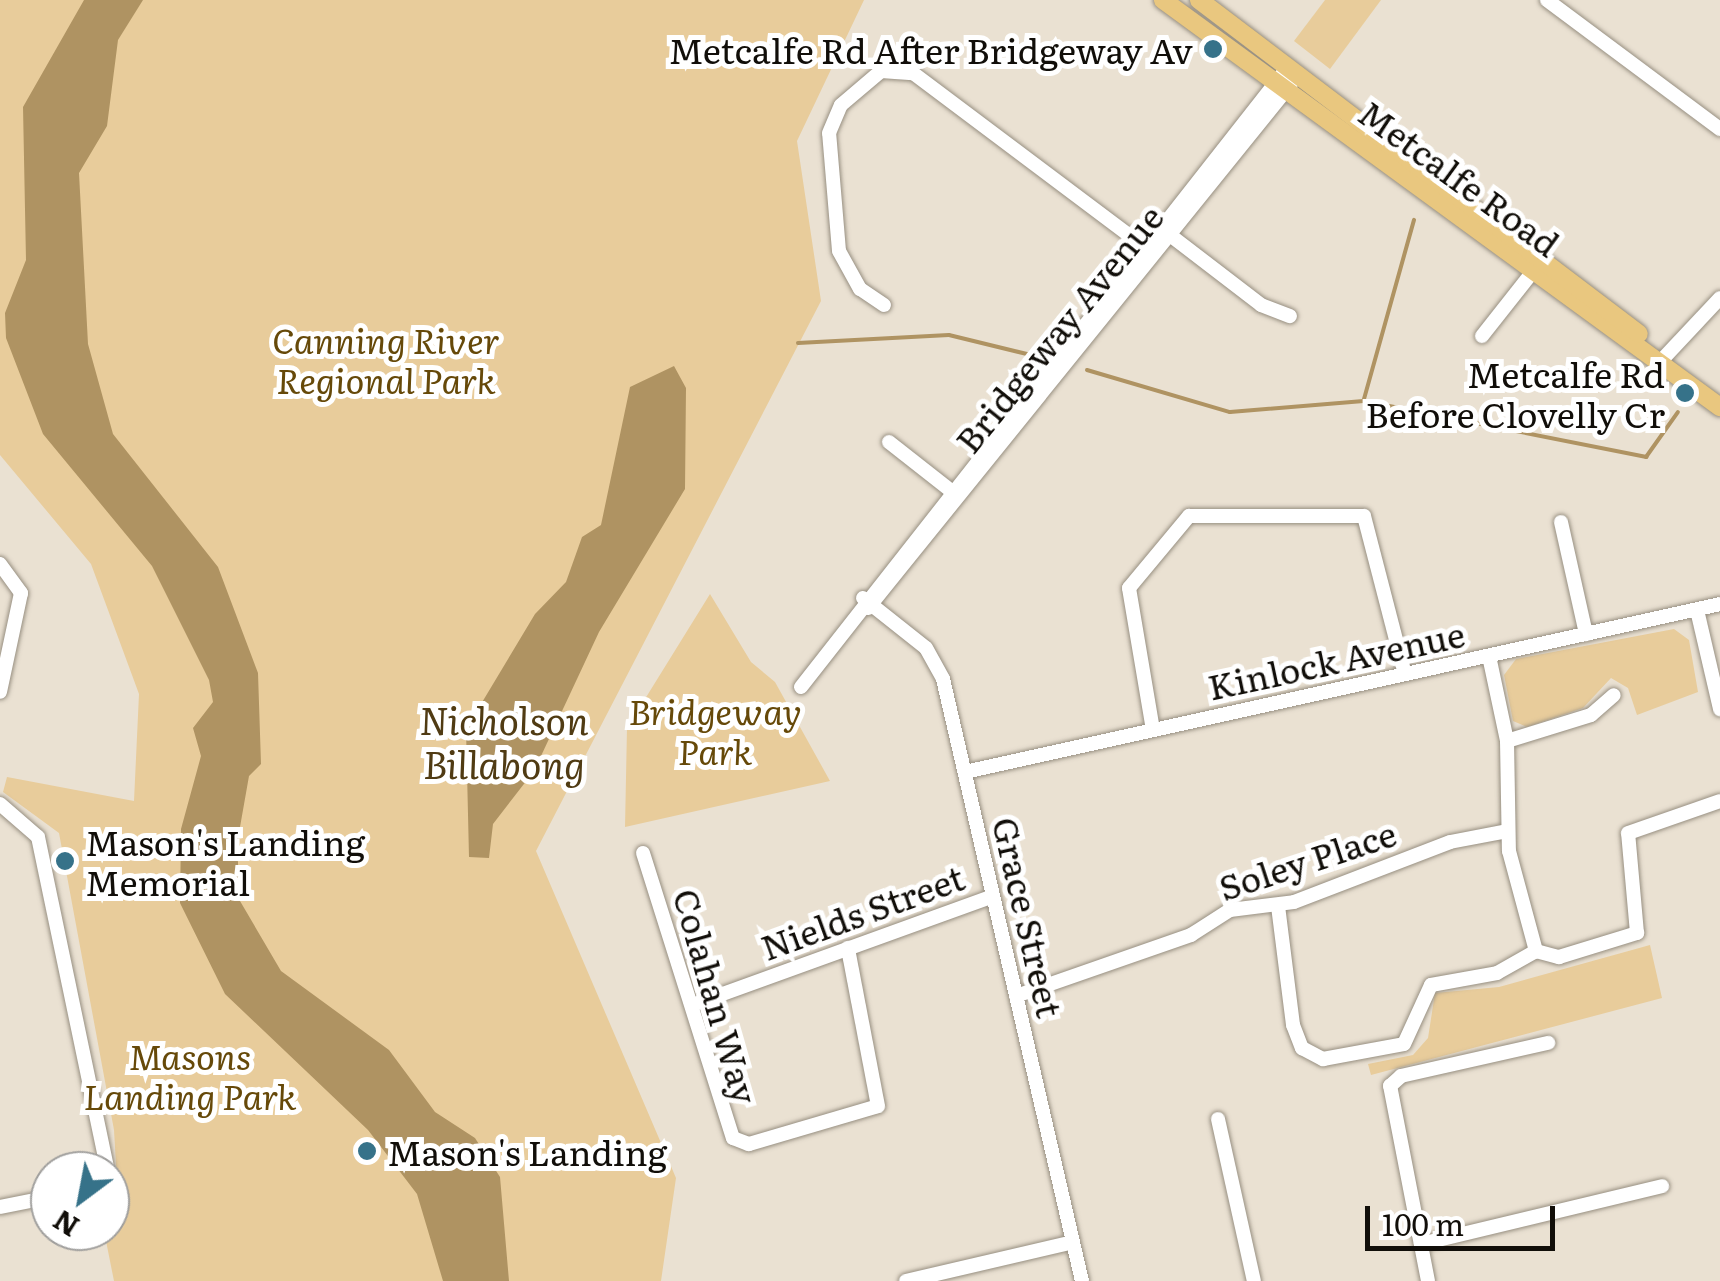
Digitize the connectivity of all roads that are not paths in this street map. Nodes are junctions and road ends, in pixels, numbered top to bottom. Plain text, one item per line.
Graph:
1 (1162, 0) edge
2 (1200, 0) edge
3 (1546, 0) edge
4 (1292, 72) junction
5 (1280, 88) junction
6 (1720, 130) edge
7 (1166, 232) junction
8 (1150, 251) junction
9 (1537, 266) junction
10 (1720, 298) edge
11 (884, 304) dead end
12 (1290, 316) dead end
13 (1482, 336) dead end
14 (1662, 359) junction
15 (1720, 393) edge
16 (1720, 407) edge
17 (890, 442) dead end
18 (955, 494) junction
19 (1561, 522) dead end
20 (0, 564) edge
21 (1720, 604) edge
22 (866, 605) junction
23 (1697, 610) junction
24 (1586, 634) junction
25 (1489, 656) junction
26 (1405, 674) junction
27 (801, 687) dead end
28 (0, 692) edge
29 (1614, 695) dead end
30 (1720, 709) edge
31 (1154, 730) junction
32 (1507, 741) junction
33 (965, 772) junction
34 (1720, 801) edge
35 (0, 804) edge
36 (1507, 831) junction
37 (643, 853) dead end
38 (993, 896) junction
39 (1278, 906) junction
40 (848, 948) junction
41 (1536, 951) junction
42 (1016, 996) junction
43 (695, 1004) junction
44 (1548, 1042) dead end
45 (1218, 1120) dead end
46 (104, 1151) edge
47 (1662, 1186) dead end
48 (30, 1201) edge
49 (0, 1207) edge
50 (1073, 1242) junction
51 (1421, 1244) junction
52 (907, 1281) edge
53 (1082, 1281) edge
54 (1254, 1281) edge
55 (1428, 1281) edge

1 - 5 main road, Metcalfe Road
2 - 4 main road, Metcalfe Road
3 - 6 street
4 - 5 street, Bridgeway Avenue
4 - 9 main road, Metcalfe Road
5 - 7 street, Bridgeway Avenue
5 - 9 main road, Metcalfe Road
7 - 8 street, Bridgeway Avenue
7 - 12 street
8 - 11 street
8 - 18 street, Bridgeway Avenue
9 - 13 street
9 - 14 main road, Metcalfe Road
10 - 14 street
14 - 15 main road, Metcalfe Road
14 - 16 main road, Metcalfe Road
17 - 18 street
18 - 22 street, Bridgeway Avenue
19 - 24 street
20 - 28 street
21 - 23 street, Kinlock Avenue
22 - 27 street, Bridgeway Avenue
22 - 33 street, Grace Street
23 - 24 street, Kinlock Avenue
23 - 30 street
24 - 25 street, Kinlock Avenue
25 - 26 street, Kinlock Avenue
25 - 32 street
26 - 31 street, Kinlock Avenue
26 - 31 street
29 - 32 street
31 - 33 street, Kinlock Avenue
32 - 36 street
33 - 38 street, Grace Street
34 - 41 street
35 - 46 street
36 - 39 street, Soley Place
36 - 41 street
37 - 43 street, Colahan Way
38 - 40 street, Nields Street
38 - 42 street, Grace Street
39 - 41 street
39 - 42 street, Soley Place
40 - 43 street, Nields Street
40 - 43 street, Colahan Way
42 - 50 street, Grace Street
44 - 51 street
45 - 54 street
47 - 51 street
48 - 49 street
50 - 52 street
50 - 53 street, Grace Street
51 - 55 street

